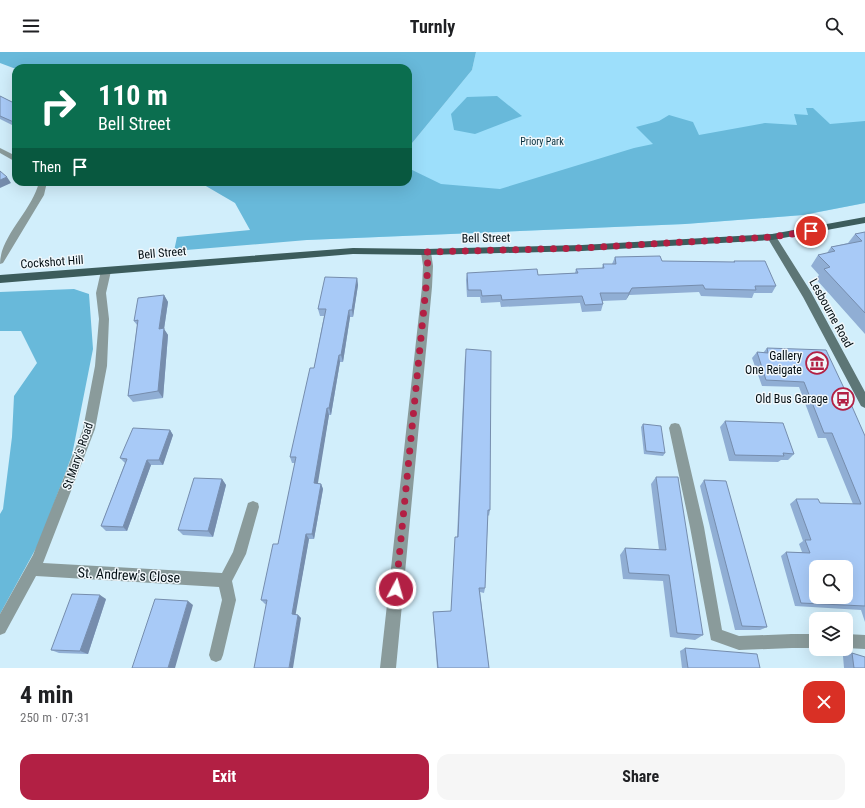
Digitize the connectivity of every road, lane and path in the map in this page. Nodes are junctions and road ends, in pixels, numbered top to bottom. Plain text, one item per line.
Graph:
1 (0, 150) edge
2 (12, 157) edge
3 (42, 186) edge
4 (865, 220) edge
5 (772, 237) junction
6 (426, 252) junction
7 (0, 261) edge
8 (106, 271) junction
9 (0, 278) edge
10 (860, 385) edge
11 (865, 403) edge
12 (675, 428) dead end
13 (253, 507) dead end
14 (33, 569) junction
15 (225, 580) junction
16 (0, 628) edge
17 (809, 641) edge
18 (853, 641) edge
19 (865, 642) edge
20 (216, 655) dead end
21 (388, 668) edge

1 - 2 street
3 - 7 street
4 - 5 main road, Bell Street
5 - 6 main road, Bell Street
5 - 10 main road, Lesbourne Road
6 - 8 main road, Bell Street
6 - 21 street
8 - 9 main road, Cockshot Hill
8 - 14 street, St Mary's Road
10 - 11 main road, Lesbourne Road
12 - 17 street
13 - 15 street
14 - 15 street, St. Andrew's Close
14 - 16 street, St Mary's Road
15 - 20 street
18 - 19 street

